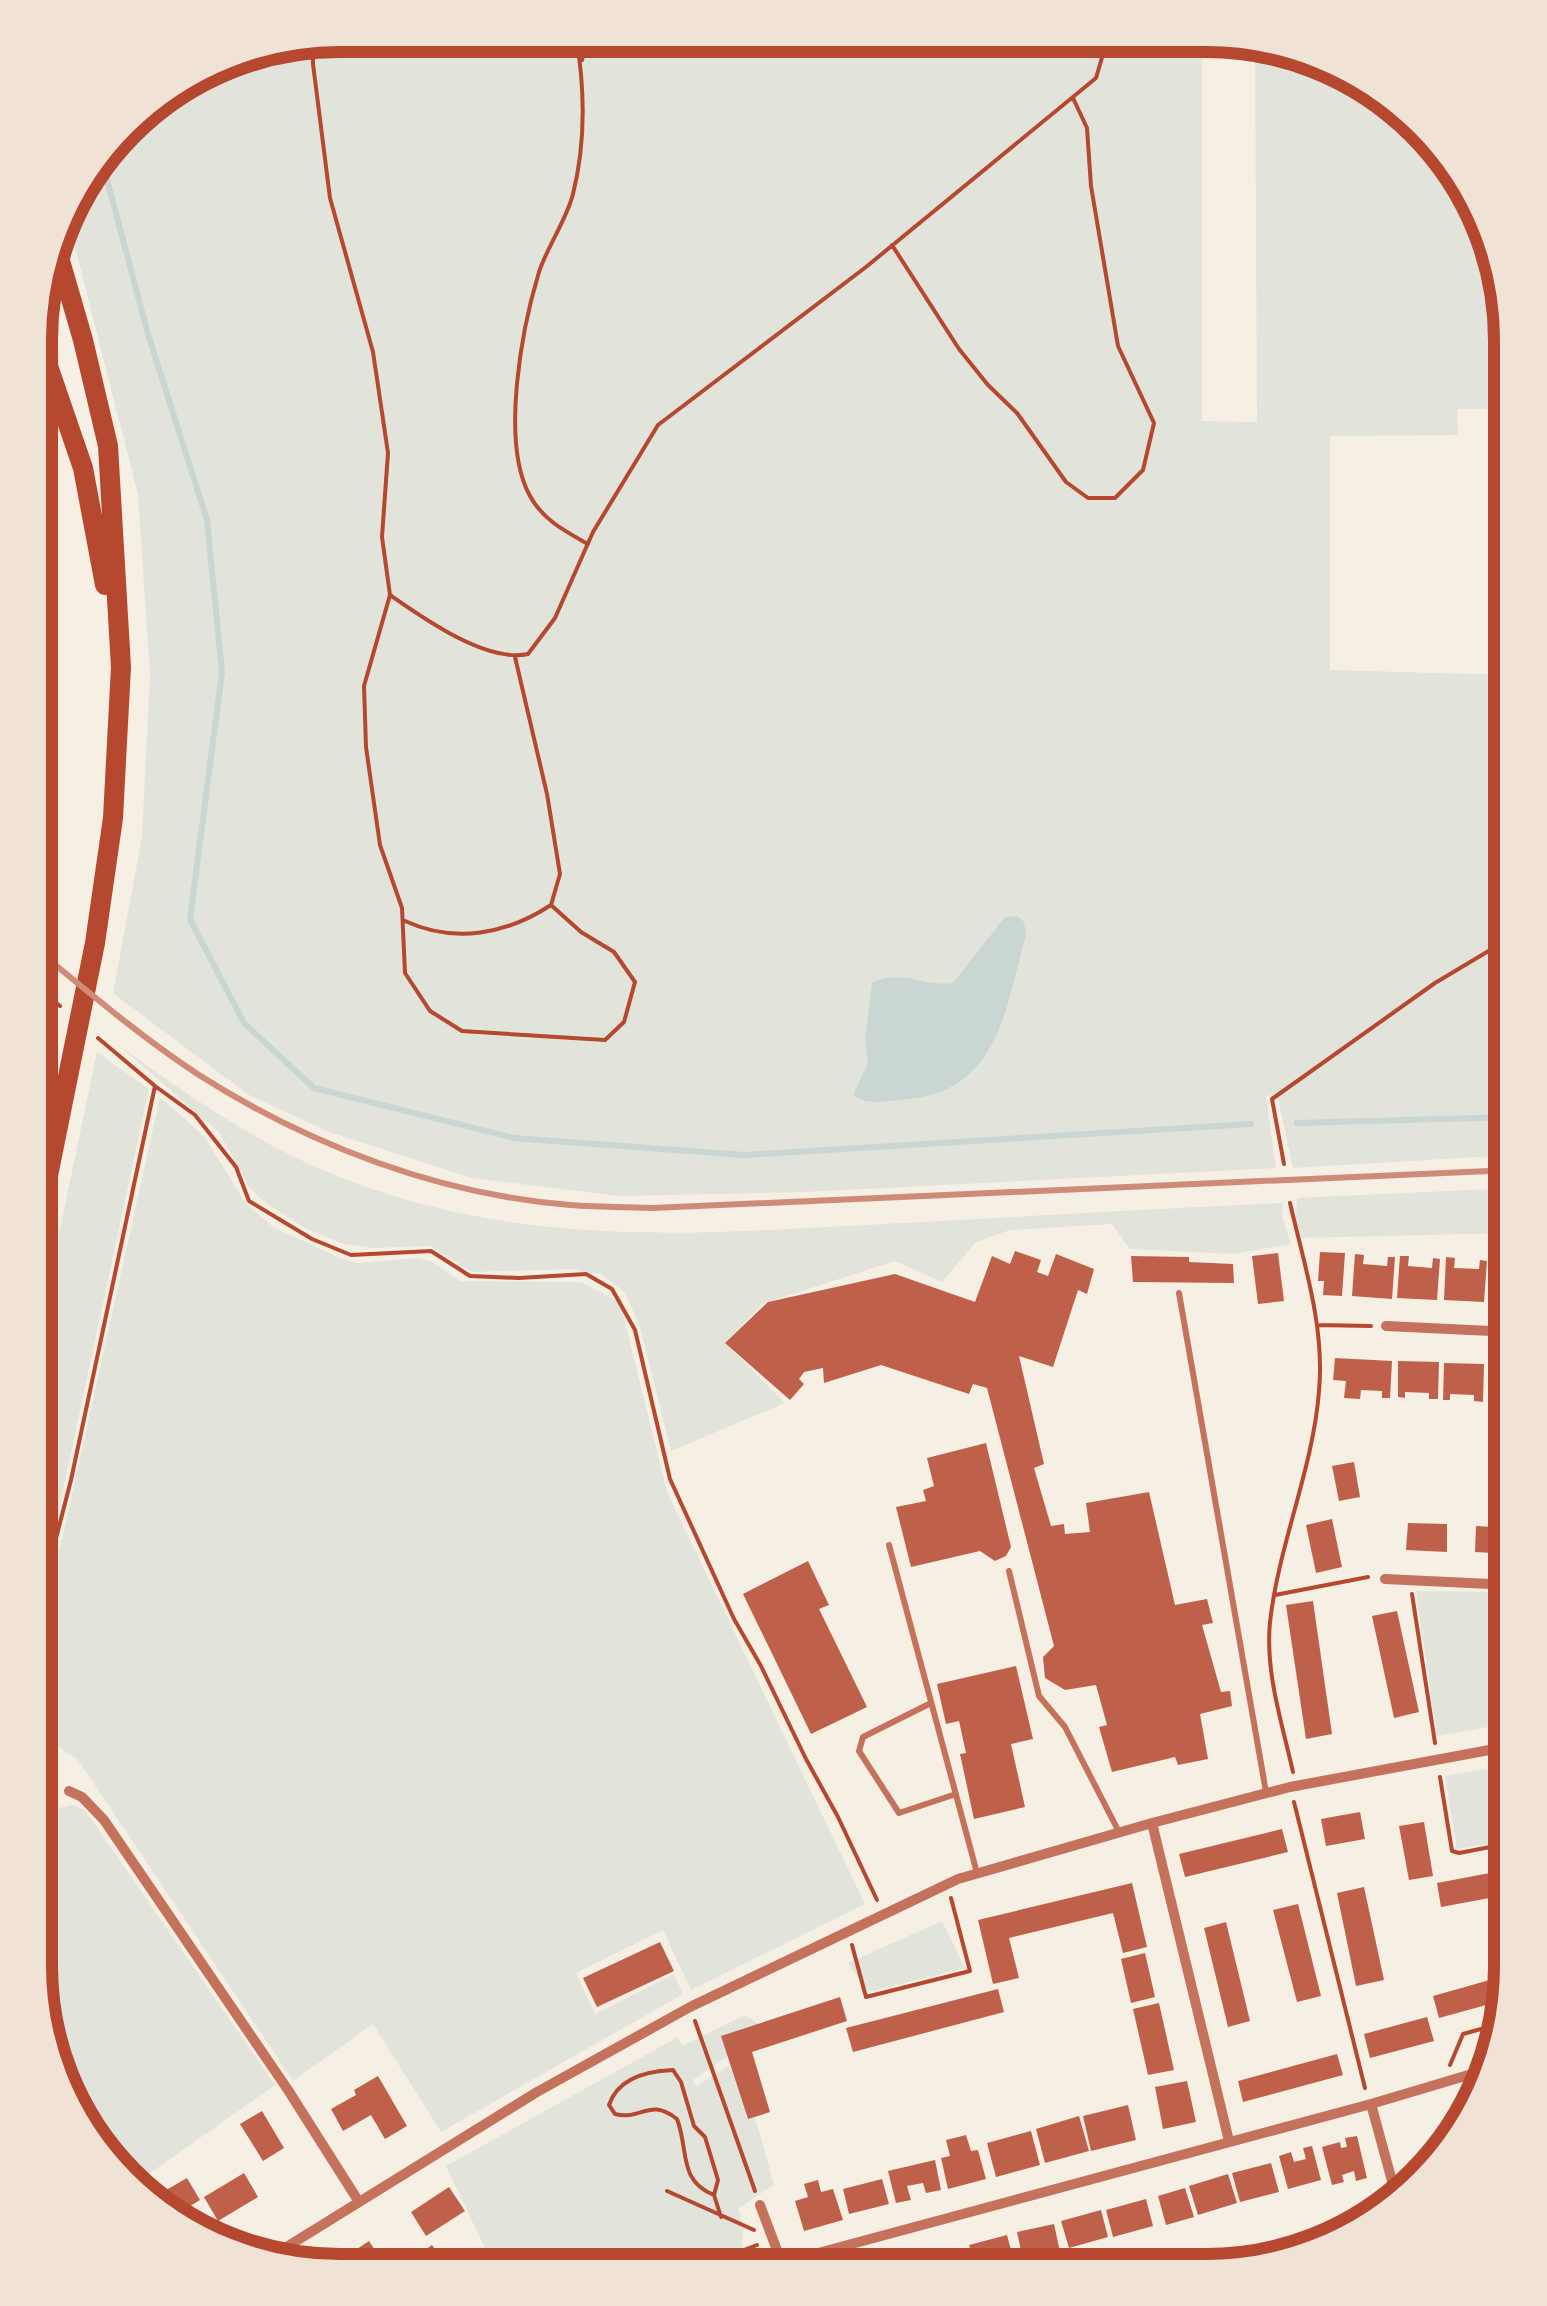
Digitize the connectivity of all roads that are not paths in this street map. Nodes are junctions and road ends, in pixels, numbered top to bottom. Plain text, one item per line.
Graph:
1 (62, 267) edge
2 (53, 381) edge
3 (121, 667) junction
4 (53, 1154) edge
5 (1179, 1293) dead end
6 (1386, 1326) road end
7 (1494, 1331) edge
8 (888, 1545) dead end
9 (1010, 1570) dead end
10 (1385, 1579) road end
11 (1494, 1585) edge
12 (931, 1702) junction
13 (1494, 1749) edge
14 (69, 1791) road end
15 (956, 1794) junction
16 (1266, 1794) junction
17 (1152, 1822) junction
18 (1120, 1832) junction
19 (977, 1873) junction
20 (1473, 2074) edge
21 (1371, 2104) junction
22 (1229, 2141) junction
23 (1394, 2184) edge
24 (359, 2202) junction
25 (760, 2204) road end
26 (286, 2248) edge
27 (779, 2254) edge
28 (826, 2254) edge

1 - 3 highway
2 - 3 highway
3 - 4 highway
5 - 16 lane
6 - 7 street
8 - 12 lane
9 - 18 lane
10 - 11 street
12 - 15 lane
12 - 15 lane
13 - 16 street
14 - 24 street
15 - 19 lane
16 - 17 street
17 - 18 street
17 - 22 street
18 - 19 street
19 - 24 street
20 - 21 street
21 - 22 street
21 - 23 street
22 - 28 street
24 - 26 street
25 - 27 street

